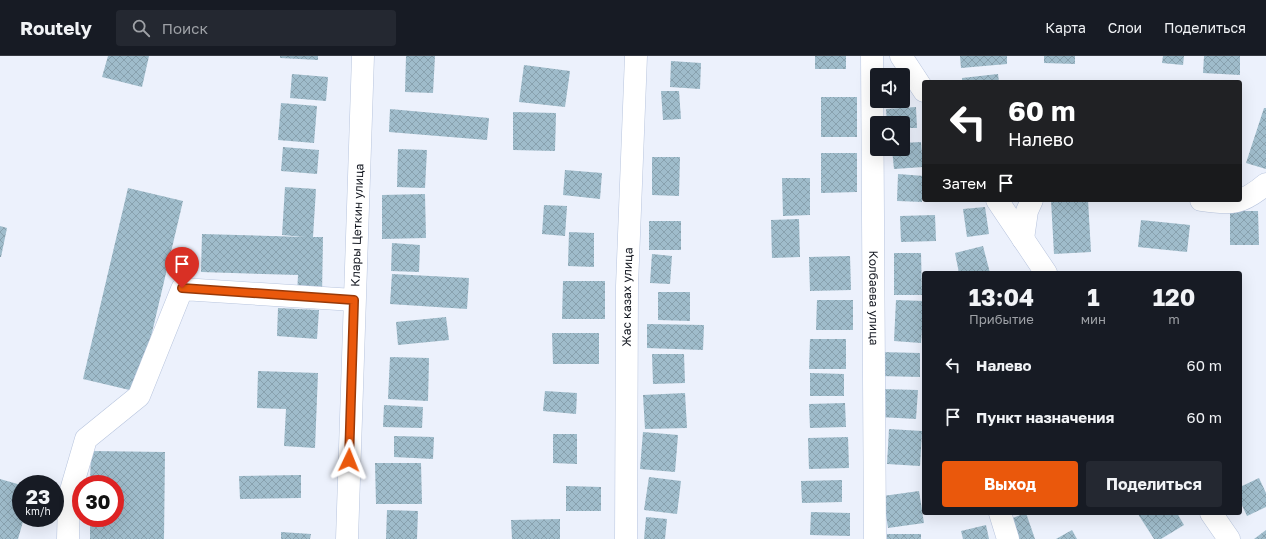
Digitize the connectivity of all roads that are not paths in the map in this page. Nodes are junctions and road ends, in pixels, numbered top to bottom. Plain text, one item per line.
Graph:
1 (362, 56) edge
2 (636, 56) edge
3 (872, 56) edge
4 (901, 56) edge
5 (922, 88) edge
6 (1262, 193) edge
7 (1242, 200) edge
8 (998, 202) edge
9 (1031, 202) edge
10 (1223, 202) edge
11 (1237, 202) edge
12 (1023, 239) junction
13 (1045, 271) edge
14 (354, 300) junction
15 (1001, 515) edge
16 (1212, 515) edge
17 (68, 539) edge
18 (347, 539) edge
19 (626, 539) edge
20 (875, 539) edge
21 (1008, 539) edge
22 (1229, 539) edge

1 - 14 street, Клары Цеткин улица
2 - 19 street, Жас казах улица
3 - 20 street, Колбаева улица
4 - 5 street
6 - 7 street
8 - 12 street
9 - 12 street
10 - 11 street
12 - 13 street
14 - 17 street
14 - 18 street, Клары Цеткин улица
15 - 21 street
16 - 22 street

